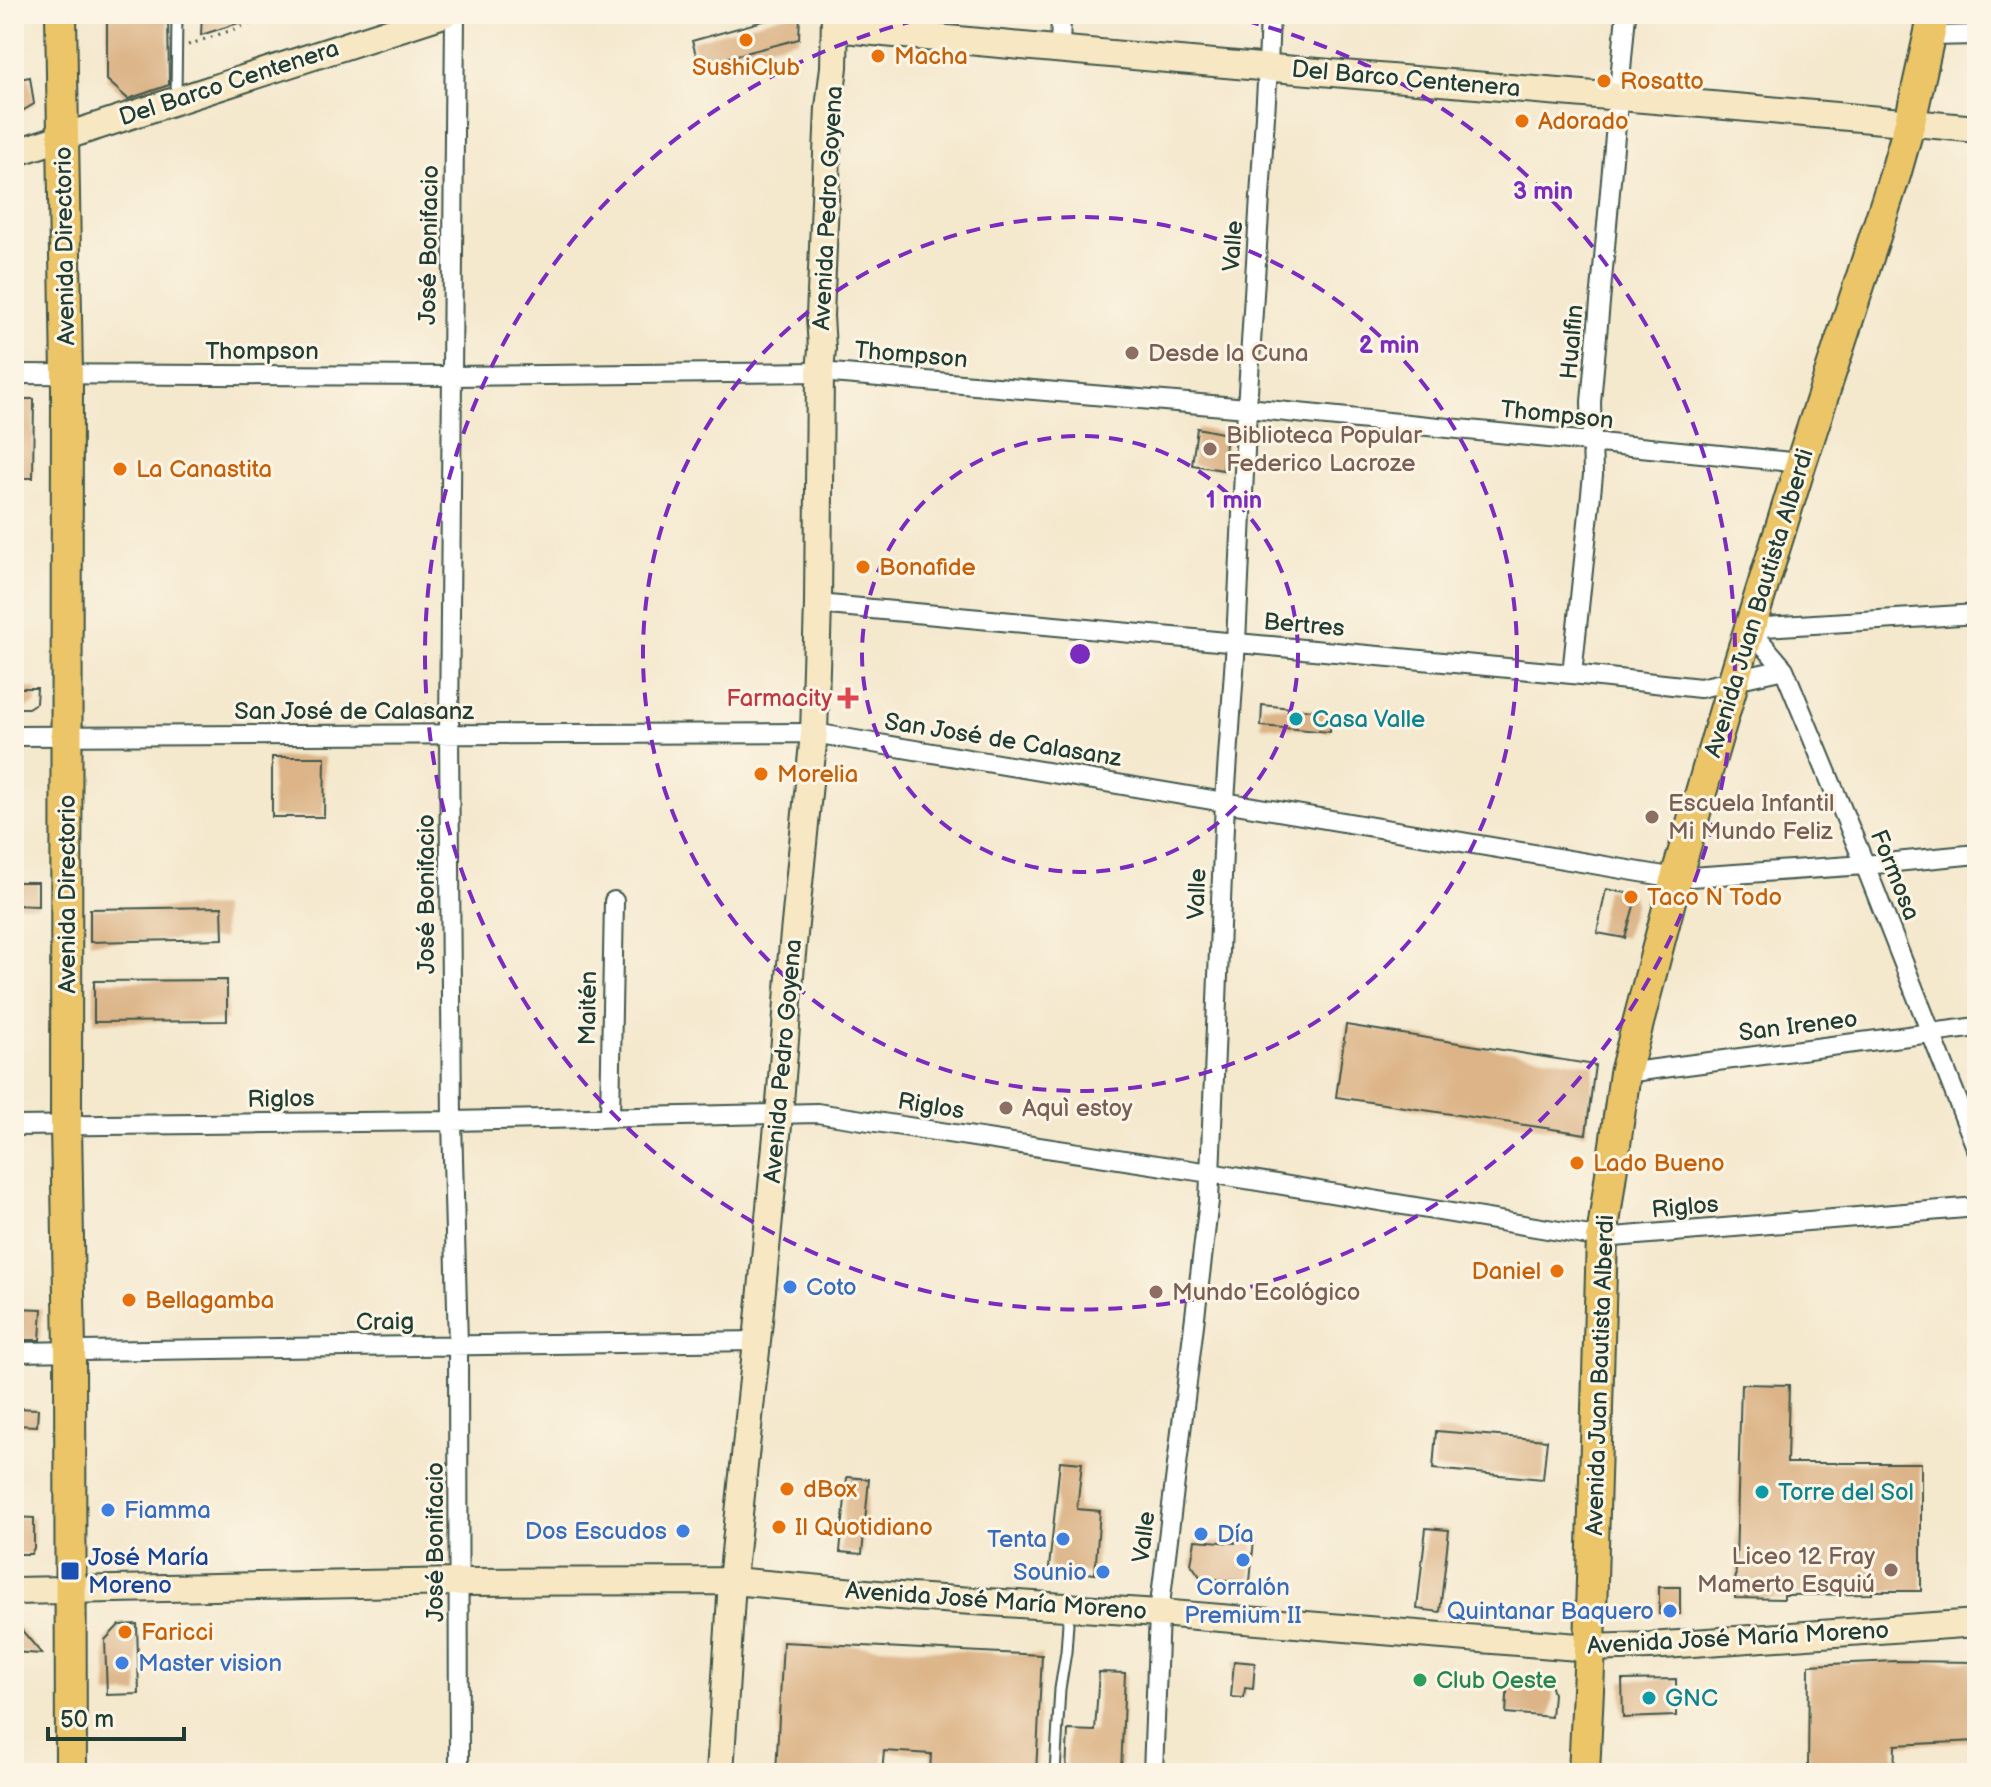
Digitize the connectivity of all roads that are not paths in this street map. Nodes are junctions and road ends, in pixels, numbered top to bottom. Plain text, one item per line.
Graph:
1 (61, 14) edge
2 (177, 14) edge
3 (444, 14) edge
4 (455, 14) edge
5 (1061, 14) edge
6 (1270, 14) edge
7 (1626, 14) edge
8 (835, 21) edge
9 (1932, 25) edge
10 (1977, 35) edge
11 (1060, 51) junction
12 (1268, 67) junction
13 (1619, 97) junction
14 (176, 100) junction
15 (1910, 122) junction
16 (1977, 129) edge
17 (64, 137) junction
18 (18, 144) edge
19 (821, 360) junction
20 (14, 374) edge
21 (67, 375) junction
22 (452, 376) junction
23 (1247, 408) junction
24 (1592, 442) junction
25 (1801, 463) junction
26 (818, 604) junction
27 (1977, 614) edge
28 (1749, 628) junction
29 (1236, 642) junction
30 (1784, 669) junction
31 (1572, 674) junction
32 (1734, 679) junction
33 (814, 733) junction
34 (449, 734) junction
35 (14, 736) edge
36 (67, 736) junction
37 (1225, 801) junction
38 (1977, 854) edge
39 (1865, 865) junction
40 (1676, 878) junction
41 (614, 901) dead end
42 (1977, 1027) edge
43 (1932, 1033) junction
44 (1625, 1073) junction
45 (779, 1115) junction
46 (610, 1117) junction
47 (452, 1121) junction
48 (14, 1126) edge
49 (66, 1126) junction
50 (1977, 1150) edge
51 (1210, 1173) junction
52 (1977, 1207) edge
53 (1602, 1238) junction
54 (757, 1341) junction
55 (458, 1344) junction
56 (70, 1351) junction
57 (14, 1352) edge
58 (732, 1581) junction
59 (460, 1582) junction
60 (70, 1590) junction
61 (14, 1591) edge
62 (1069, 1608) junction
63 (1159, 1613) junction
64 (1977, 1623) edge
65 (1590, 1648) junction
66 (71, 1773) edge
67 (459, 1773) edge
68 (720, 1773) edge
69 (1055, 1773) edge
70 (1153, 1773) edge
71 (1584, 1773) edge

1 - 17 main road, Avenida Directorio
2 - 14 lane
3 - 14 main road, Del Barco Centenera
4 - 22 street, José Bonifacio
5 - 11 street
6 - 12 street, Valle
7 - 13 street, Hualfin
8 - 11 main road, Del Barco Centenera
8 - 19 main road, Avenida Pedro Goyena
9 - 10 street
9 - 15 main road, Avenida Juan Bautista Alberdi
11 - 12 main road, Del Barco Centenera
12 - 13 main road, Del Barco Centenera
12 - 23 street, Valle
13 - 15 main road, Del Barco Centenera
13 - 24 street, Hualfin
14 - 17 main road, Del Barco Centenera
15 - 16 main road, Del Barco Centenera
15 - 25 main road, Avenida Juan Bautista Alberdi
17 - 18 main road, Del Barco Centenera
17 - 21 main road, Avenida Directorio
19 - 22 street, Thompson
19 - 23 street, Thompson
19 - 26 main road, Avenida Pedro Goyena
20 - 21 street, Thompson
21 - 22 street, Thompson
21 - 36 main road, Avenida Directorio
22 - 34 street, José Bonifacio
23 - 24 street, Thompson
23 - 29 street, Valle
24 - 25 street, Thompson
24 - 31 street, Hualfin
25 - 28 main road, Avenida Juan Bautista Alberdi
26 - 29 street, Bertres
26 - 33 main road, Avenida Pedro Goyena
27 - 28 street
28 - 30 street, Formosa
28 - 32 main road, Avenida Juan Bautista Alberdi
29 - 31 street, Bertres
29 - 37 street, Valle
30 - 32 street, Bertres
30 - 39 street, Formosa
31 - 32 street, Bertres
32 - 40 main road, Avenida Juan Bautista Alberdi
33 - 34 street, San José de Calasanz
33 - 37 street, San José de Calasanz
33 - 45 main road, Avenida Pedro Goyena
34 - 36 street, San José de Calasanz
34 - 47 street, José Bonifacio
35 - 36 street, San José de Calasanz
36 - 49 main road, Avenida Directorio
37 - 40 street, San José de Calasanz
37 - 51 street, Valle
38 - 39 street, San José de Calasanz
39 - 40 street, San José de Calasanz
39 - 43 street, Formosa
40 - 44 main road, Avenida Juan Bautista Alberdi
41 - 46 street, Maitén
42 - 43 street, San Ireneo
43 - 44 street, San Ireneo
43 - 50 street, Formosa
44 - 53 main road, Avenida Juan Bautista Alberdi
45 - 46 street, Riglos
45 - 51 street, Riglos
45 - 54 main road, Avenida Pedro Goyena
46 - 47 street, Riglos
47 - 49 street, Riglos
47 - 55 street, José Bonifacio
48 - 49 street, Riglos
49 - 56 main road, Avenida Directorio
51 - 53 street, Riglos
51 - 63 street, Valle
52 - 53 street, Riglos
53 - 65 main road, Avenida Juan Bautista Alberdi
54 - 55 street, Craig
54 - 58 main road, Avenida Pedro Goyena
55 - 56 street, Craig
55 - 59 street, José Bonifacio
56 - 57 street, Craig
56 - 60 main road, Avenida Directorio
58 - 59 main road, Avenida José María Moreno
58 - 62 main road, Avenida José María Moreno
58 - 68 main road, Avenida Pedro Goyena
59 - 60 main road, Avenida José María Moreno
59 - 67 street, José Bonifacio
60 - 61 main road, Avenida José María Moreno
60 - 66 main road, Avenida Directorio
62 - 63 main road, Avenida José María Moreno
62 - 69 lane
63 - 65 main road, Avenida José María Moreno
63 - 70 street, Valle
64 - 65 main road, Avenida José María Moreno
65 - 71 main road, Avenida Juan Bautista Alberdi

